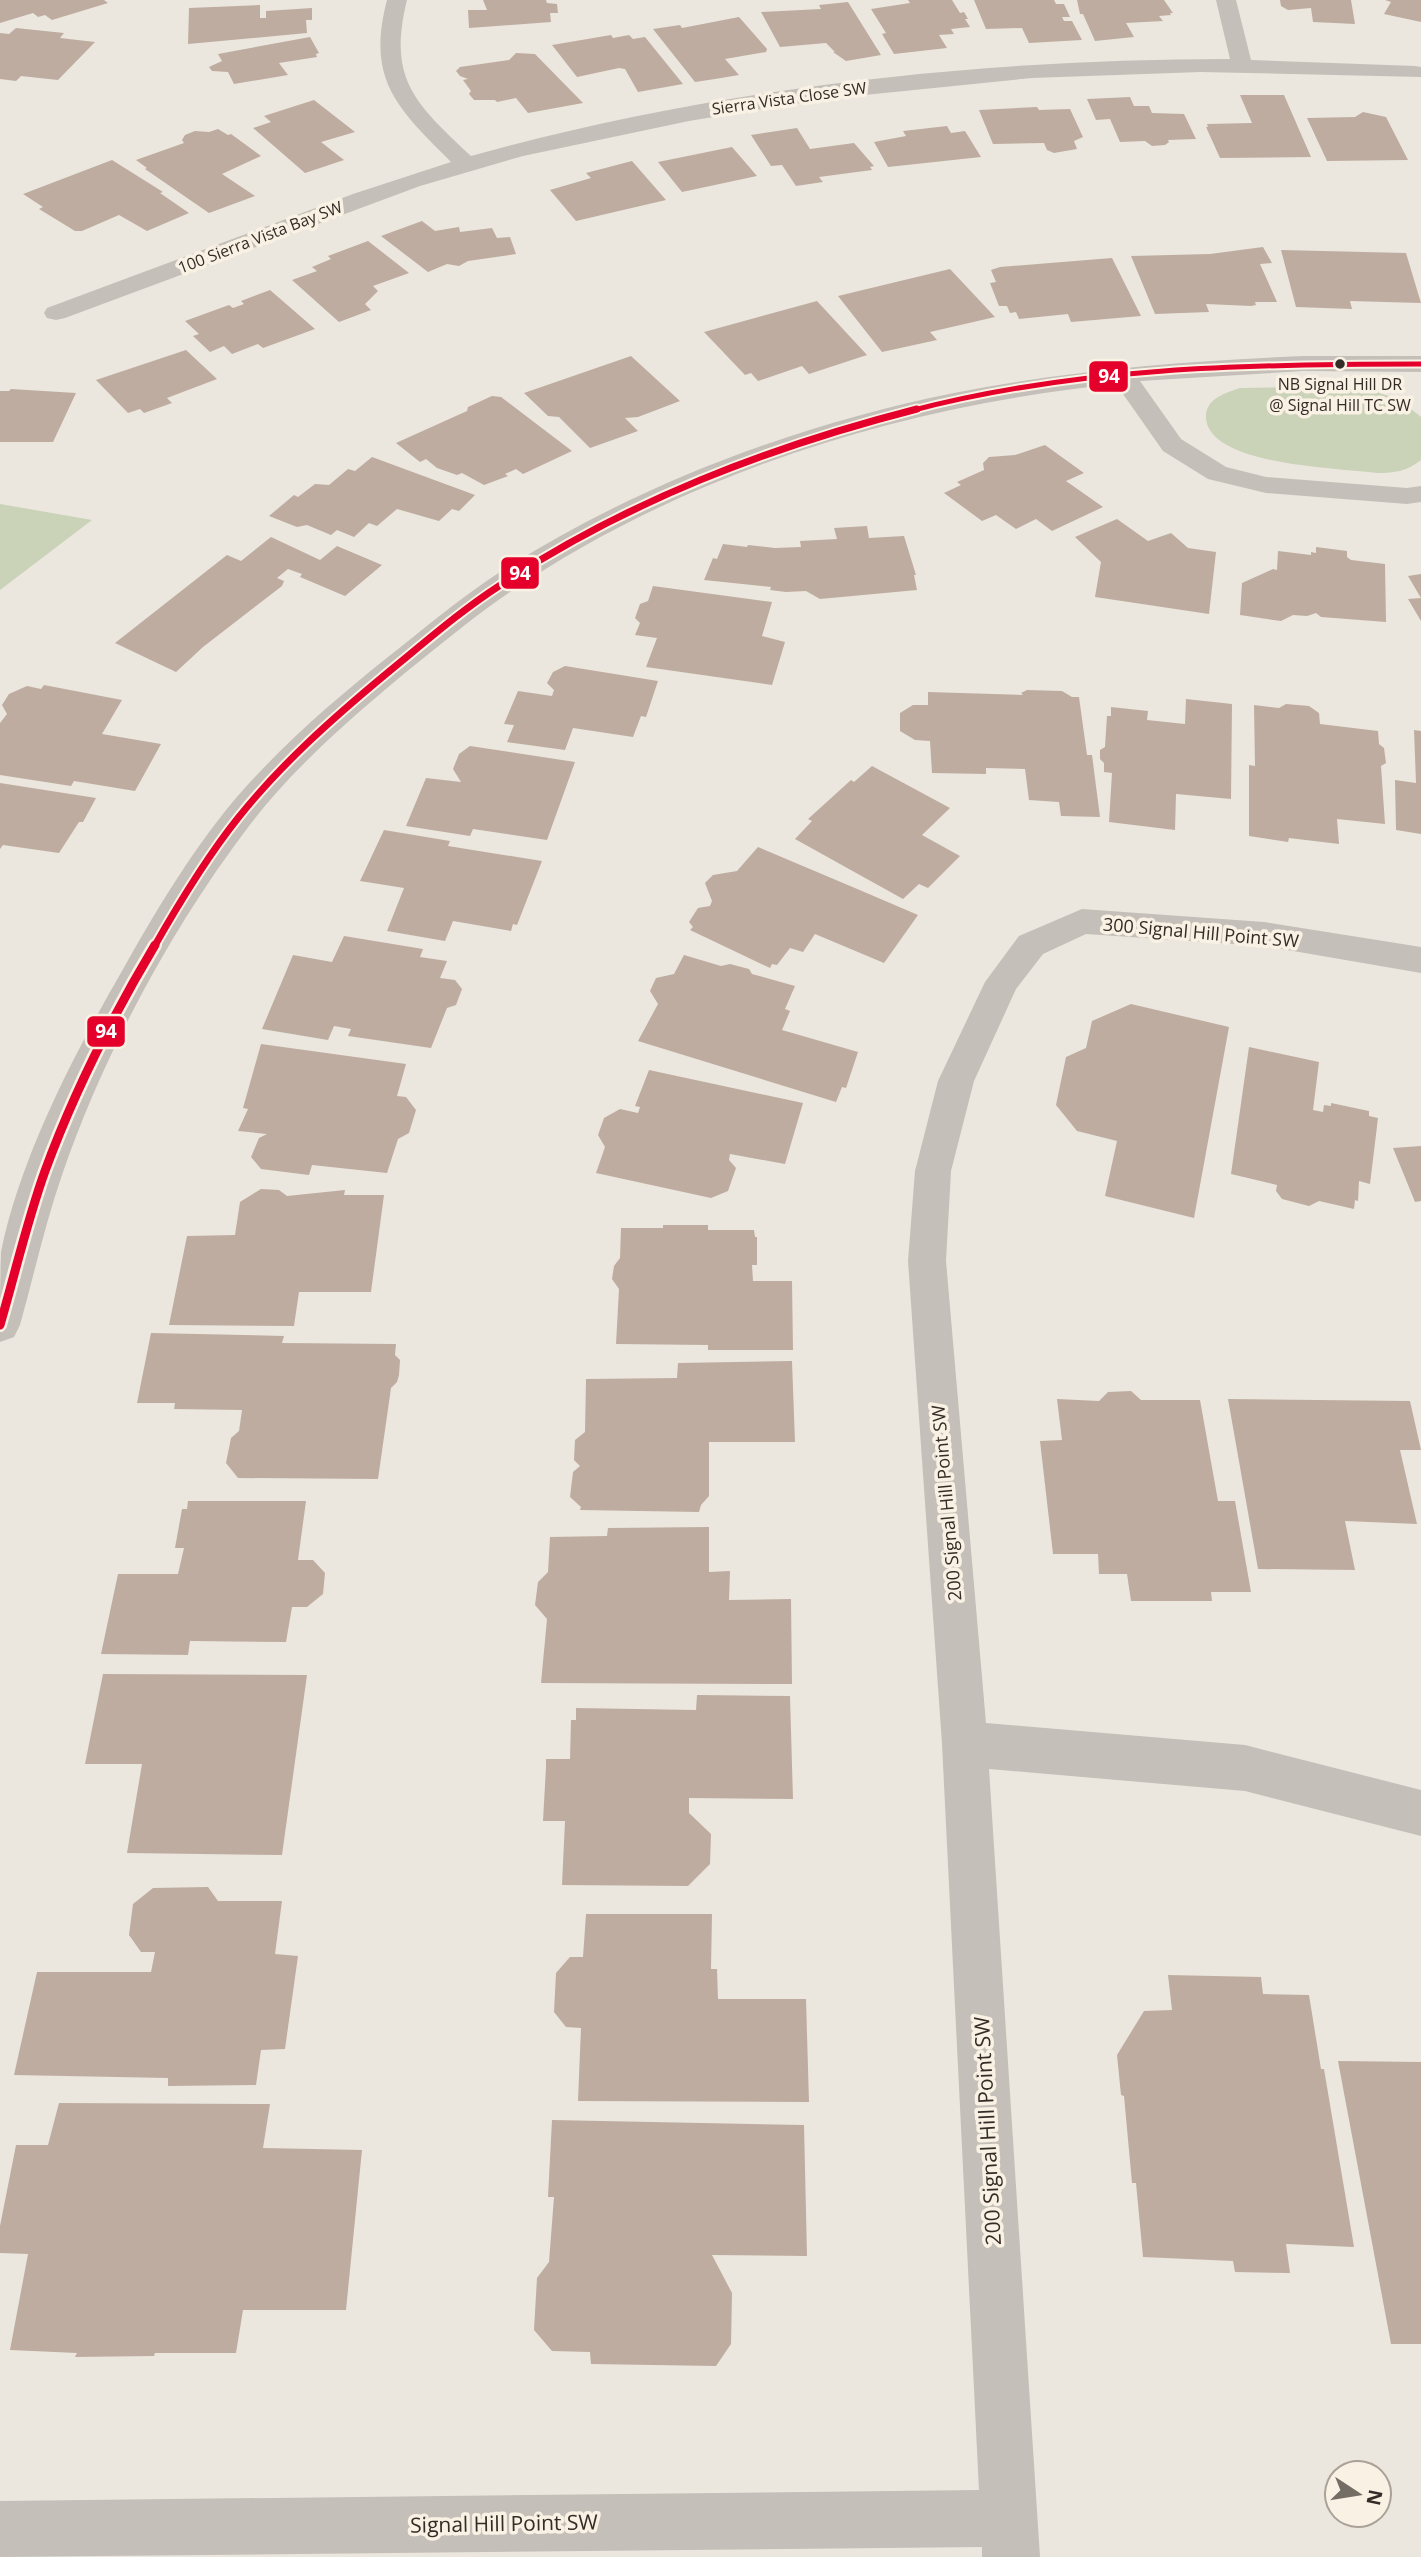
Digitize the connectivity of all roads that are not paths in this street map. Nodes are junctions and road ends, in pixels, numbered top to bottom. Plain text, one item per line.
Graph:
1 (397, 0) edge
2 (1226, 0) edge
3 (1242, 65) junction
4 (1415, 72) dead end
5 (466, 164) junction
6 (56, 313) dead end
7 (1421, 364) edge
8 (1122, 374) junction
9 (1421, 494) edge
10 (1421, 961) edge
11 (926, 1261) joint
12 (0, 1325) edge
13 (965, 1744) junction
14 (1421, 1813) edge
15 (0, 2529) edge
16 (1010, 2537) edge

1 - 5 street
2 - 3 street
3 - 4 street, Sierra Vista Close SW
3 - 5 street, Sierra Vista Close SW
5 - 6 street, 100 Sierra Vista Bay SW
7 - 8 street
8 - 9 street
8 - 12 street
10 - 11 street, 300 Signal Hill Point SW
11 - 13 street, 200 Signal Hill Point SW
13 - 14 street
13 - 16 street, 200 Signal Hill Point SW
15 - 16 street, Signal Hill Point SW

